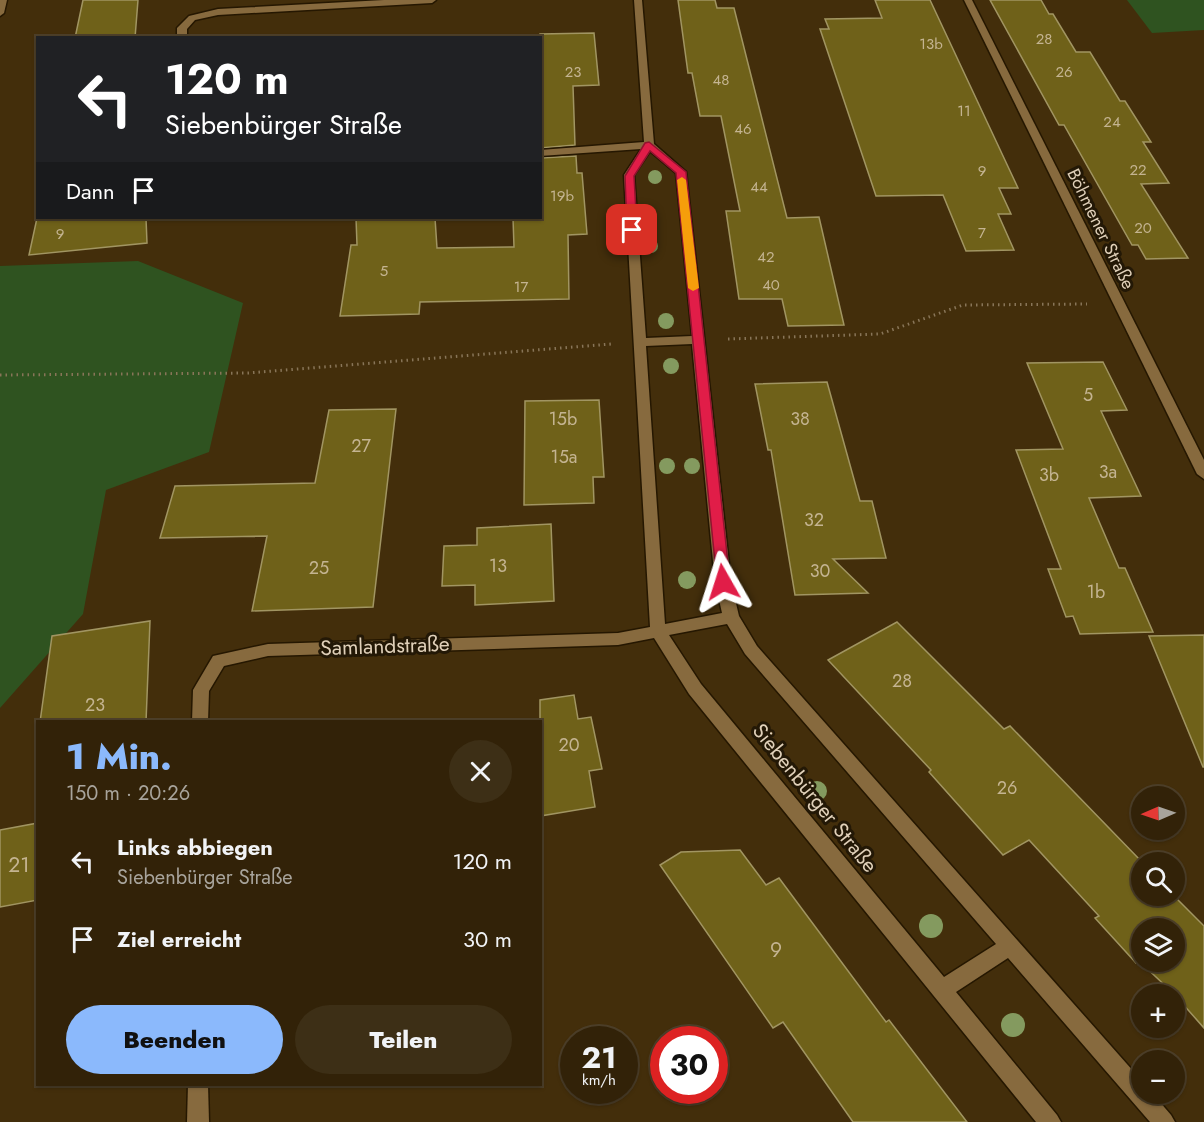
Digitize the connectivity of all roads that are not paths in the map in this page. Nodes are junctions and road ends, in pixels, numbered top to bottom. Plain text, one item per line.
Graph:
1 (3, 0) edge
2 (432, 0) edge
3 (638, 0) edge
4 (968, 0) edge
5 (0, 13) edge
6 (182, 36) edge
7 (649, 145) junction
8 (542, 153) edge
9 (699, 340) junction
10 (639, 342) junction
11 (1204, 474) edge
12 (730, 617) junction
13 (658, 632) junction
14 (200, 720) edge
15 (1008, 947) junction
16 (941, 990) junction
17 (198, 1086) edge
18 (198, 1122) edge
19 (1050, 1122) edge
20 (1164, 1122) edge

1 - 5 street
2 - 6 street
3 - 7 street
4 - 11 street, Böhmener Straße
7 - 8 street
7 - 9 street
7 - 10 street, Siebenbürger Straße
9 - 10 street
9 - 12 street
10 - 13 street, Siebenbürger Straße
12 - 13 street
12 - 15 street
13 - 14 street, Samlandstraße
13 - 16 street, Siebenbürger Straße
15 - 16 street
15 - 20 street
16 - 19 street, Siebenbürger Straße
17 - 18 street

